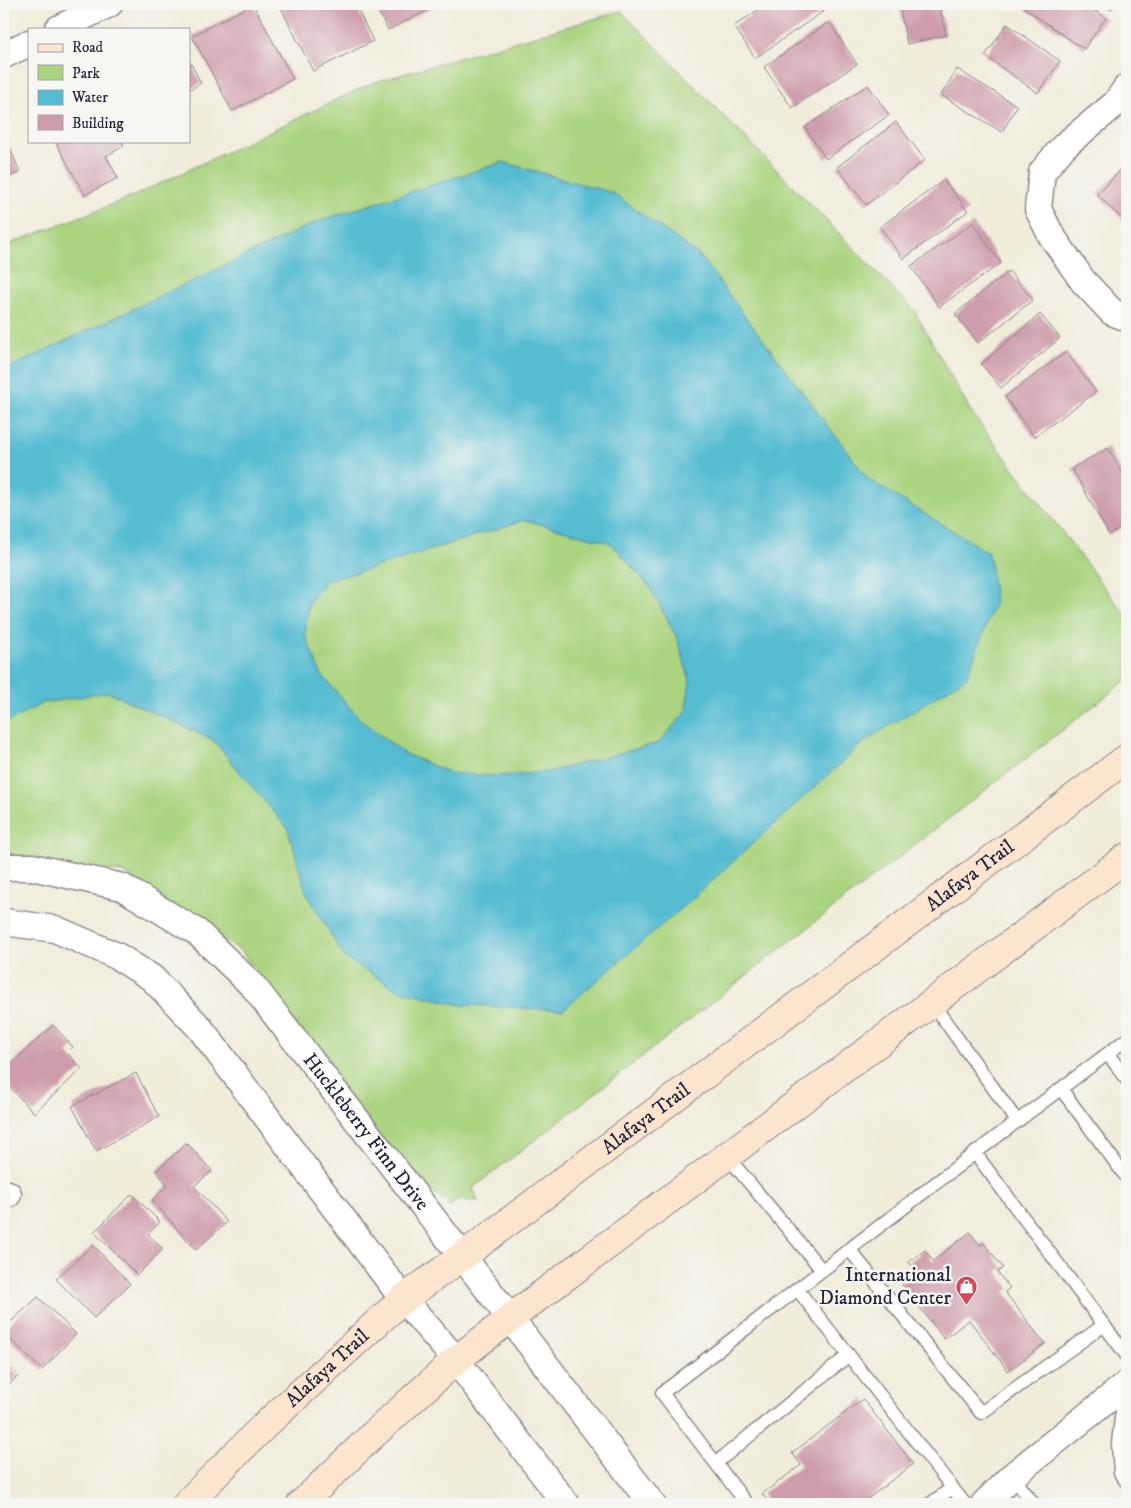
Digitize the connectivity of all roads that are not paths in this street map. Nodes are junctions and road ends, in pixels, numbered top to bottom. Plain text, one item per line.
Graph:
1 (109, 4) edge
2 (60, 28) edge
3 (28, 43) edge
4 (4, 55) edge
5 (1127, 87) edge
6 (1127, 318) edge
7 (1127, 758) edge
8 (1127, 857) edge
9 (4, 867) edge
10 (4, 922) edge
11 (932, 1003) junction
12 (1127, 1040) edge
13 (1108, 1054) junction
14 (1127, 1080) edge
15 (1061, 1089) junction
16 (1017, 1121) junction
17 (974, 1153) junction
18 (727, 1156) junction
19 (1127, 1178) edge
20 (849, 1249) junction
21 (463, 1256) junction
22 (822, 1270) junction
23 (797, 1289) junction
24 (403, 1298) junction
25 (510, 1318) junction
26 (1104, 1325) junction
27 (849, 1355) junction
28 (1127, 1356) edge
29 (456, 1360) junction
30 (1127, 1385) edge
31 (716, 1463) junction
32 (1012, 1476) junction
33 (1127, 1482) edge
34 (952, 1488) junction
35 (186, 1504) edge
36 (301, 1504) edge
37 (566, 1504) edge
38 (652, 1504) edge
39 (747, 1504) edge
40 (930, 1504) edge
41 (965, 1504) edge
42 (984, 1504) edge
43 (1034, 1504) edge

1 - 2 street
3 - 4 street
5 - 6 street
7 - 21 main road, Alafaya Trail
8 - 11 main road
9 - 21 street, Huckleberry Finn Drive
10 - 24 street
11 - 16 lane
11 - 18 main road
12 - 13 lane
13 - 14 lane
13 - 15 lane
15 - 16 lane
15 - 19 lane
16 - 17 lane
17 - 20 lane
17 - 26 lane
18 - 22 lane
18 - 25 main road
20 - 22 lane
20 - 26 lane
21 - 24 main road, Alafaya Trail
21 - 25 street, Huckleberry Finn Drive
22 - 23 lane
23 - 27 lane
23 - 31 lane
24 - 29 street
24 - 35 main road, Alafaya Trail
25 - 29 main road
25 - 38 street, Huckleberry Finn Drive
26 - 28 lane
27 - 31 lane
27 - 34 lane
29 - 36 main road
29 - 37 street
30 - 32 street
30 - 33 lane
31 - 39 lane
32 - 42 street
32 - 43 lane
34 - 40 lane
34 - 41 lane

